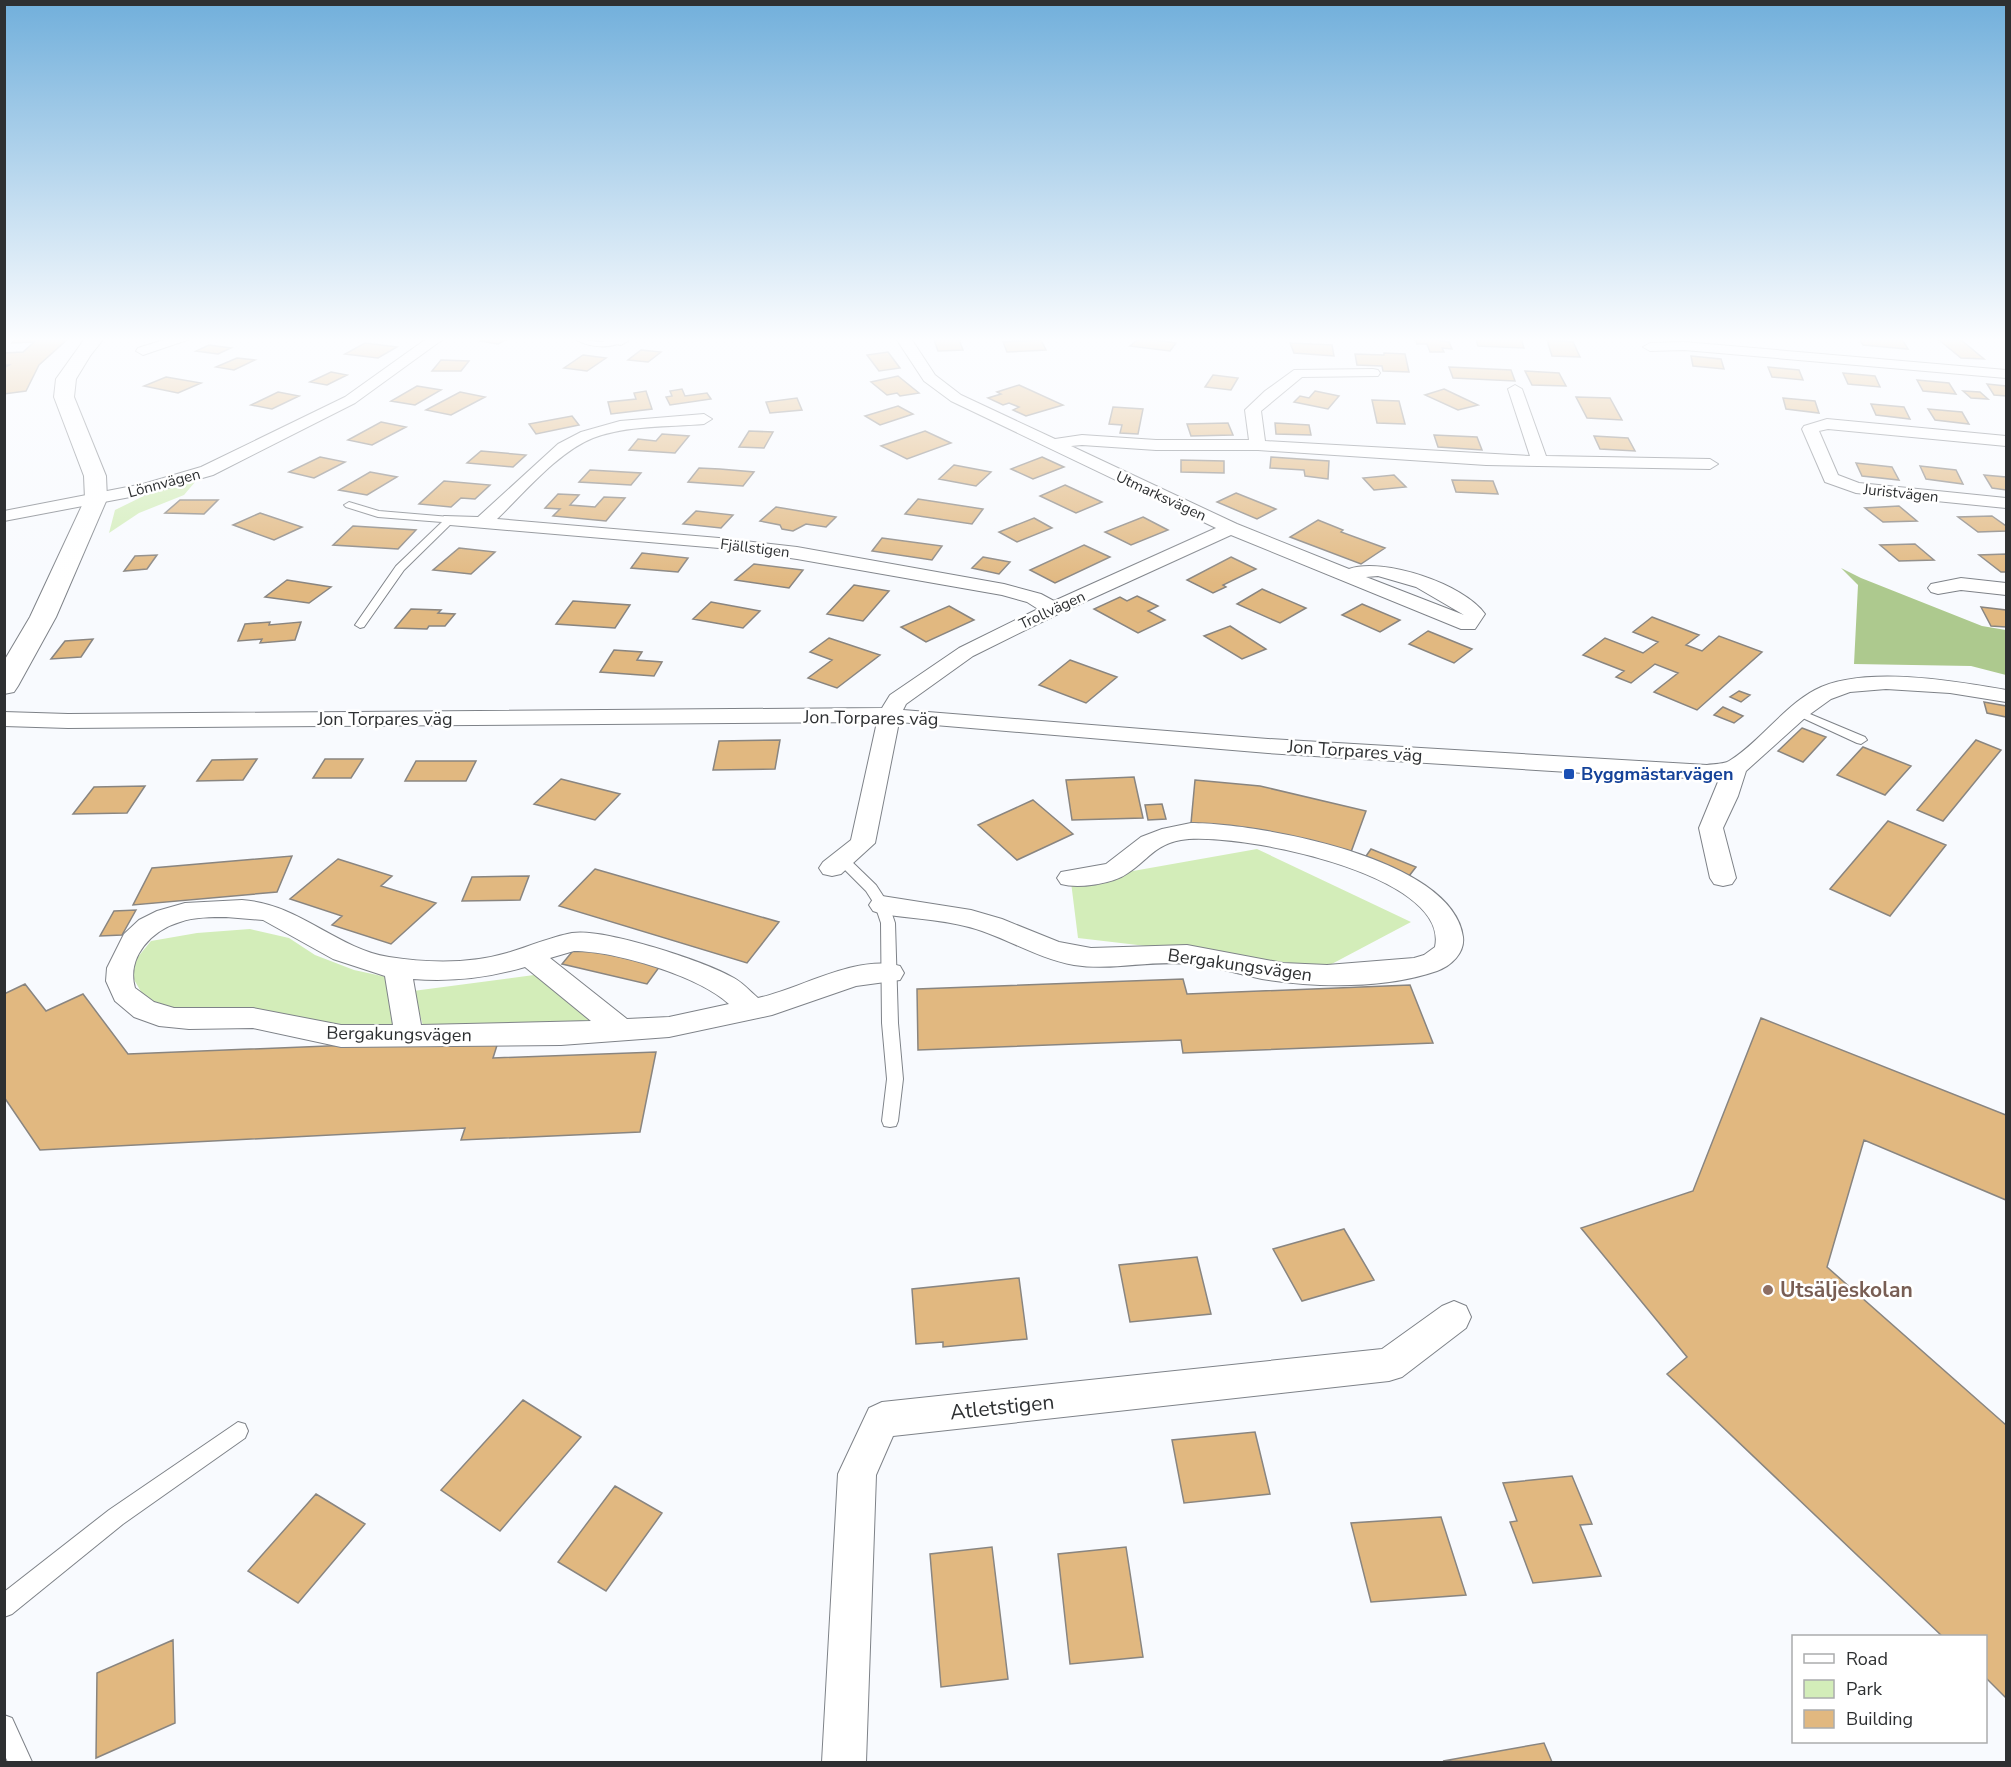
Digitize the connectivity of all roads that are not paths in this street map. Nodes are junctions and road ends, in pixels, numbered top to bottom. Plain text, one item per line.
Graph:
1 (73, 419) edge
2 (309, 419) edge
3 (698, 419) edge
4 (998, 419) edge
5 (1254, 419) edge
6 (1526, 419) edge
7 (2007, 441) edge
8 (1053, 444) junction
9 (1258, 445) junction
10 (1540, 460) junction
11 (1710, 464) dead end
12 (96, 499) junction
13 (2007, 503) edge
14 (350, 506) dead end
15 (4, 516) edge
16 (450, 520) junction
17 (482, 523) junction
18 (1231, 528) junction
19 (1347, 577) junction
20 (1938, 588) dead end
21 (2007, 589) edge
22 (1053, 609) junction
23 (360, 625) dead end
24 (4, 686) edge
25 (2007, 696) edge
26 (1798, 712) junction
27 (890, 715) junction
28 (4, 719) edge
29 (1860, 740) dead end
30 (1735, 768) junction
31 (837, 864) joint
32 (1070, 878) dead end
33 (1723, 878) dead end
34 (882, 905) junction
35 (529, 956) junction
36 (397, 969) junction
37 (890, 972) junction
38 (753, 1009) junction
39 (621, 1030) junction
40 (409, 1035) junction
41 (890, 1121) dead end
42 (1454, 1317) dead end
43 (238, 1431) dead end
44 (4, 1606) edge
45 (4, 1726) edge
46 (20, 1762) edge
47 (844, 1762) edge

1 - 12 street
2 - 12 street, Lönnvägen
3 - 17 street
4 - 8 street, Utmarksvägen
5 - 9 street
6 - 10 street
7 - 13 street, Juristvägen
8 - 9 street
8 - 18 street, Utmarksvägen
9 - 10 street
10 - 11 street
12 - 15 street, Lönnvägen
12 - 24 street
14 - 16 lane, Fjällstigen
16 - 17 street, Fjällstigen
16 - 23 lane
17 - 22 street, Fjällstigen
18 - 19 street, Utmarksvägen
18 - 22 street, Trollvägen
19 - 19 street, Utmarksvägen
20 - 21 street
22 - 27 street, Trollvägen
25 - 26 street
26 - 29 lane
26 - 30 street
27 - 28 street, Jon Torpares väg
27 - 30 street, Jon Torpares väg
27 - 31 street
30 - 33 street
31 - 34 lane
32 - 34 street, Bergakungsvägen
34 - 37 lane
35 - 36 street, Bergakungsvägen
35 - 38 street, Bergakungsvägen
35 - 39 street
36 - 40 street
36 - 40 street, Bergakungsvägen
37 - 38 street, Bergakungsvägen
37 - 41 lane
38 - 39 street, Bergakungsvägen
39 - 40 street, Bergakungsvägen
42 - 47 street, Atletstigen
43 - 44 lane
45 - 46 lane

